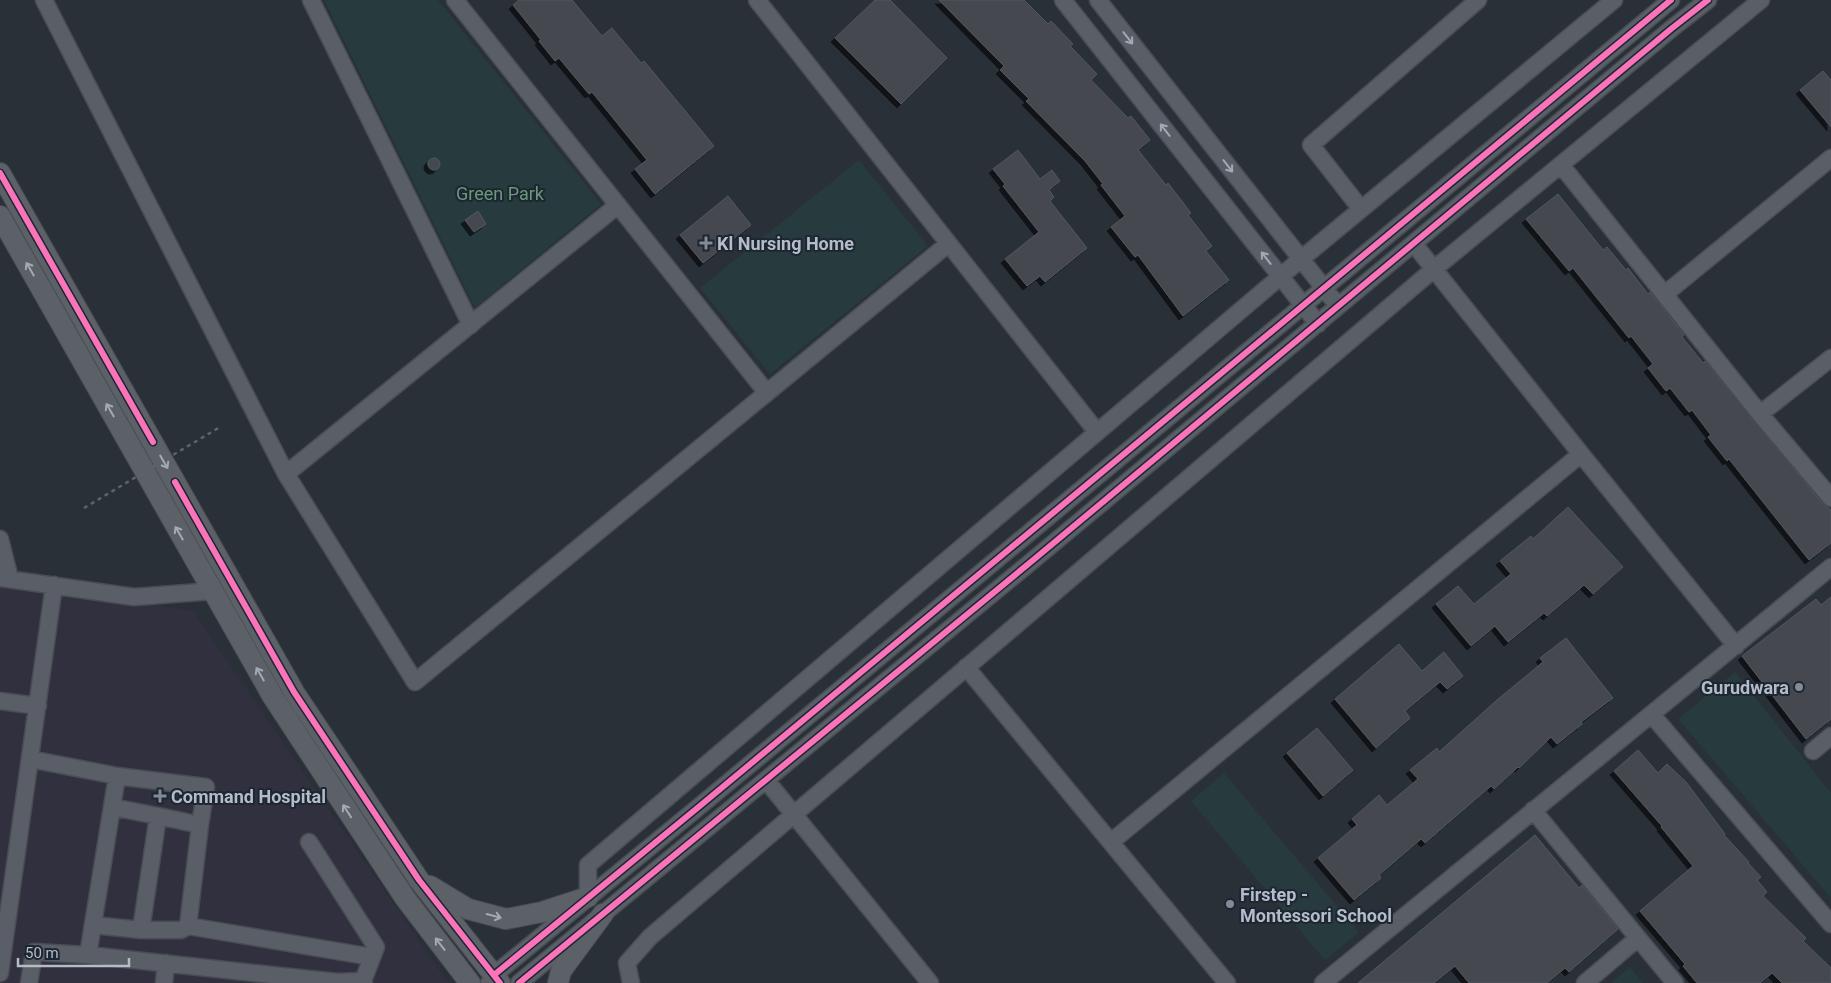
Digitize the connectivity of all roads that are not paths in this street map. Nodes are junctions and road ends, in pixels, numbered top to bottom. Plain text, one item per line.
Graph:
1 (44, 0) edge
2 (311, 0) edge
3 (455, 0) edge
4 (757, 0) edge
5 (1063, 0) edge
6 (1098, 0) edge
7 (1478, 0) edge
8 (1614, 0) edge
9 (1671, 0) edge
10 (1708, 0) edge
11 (1761, 0) edge
12 (1831, 158) edge
13 (1561, 165) junction
14 (0, 173) edge
15 (618, 205) junction
16 (1361, 209) junction
17 (0, 216) edge
18 (1410, 216) junction
19 (1389, 233) junction
20 (1414, 243) junction
21 (948, 244) junction
22 (1301, 259) junction
23 (1434, 269) junction
24 (1280, 277) junction
25 (1324, 288) junction
26 (1665, 294) junction
27 (1302, 305) junction
28 (1338, 306) junction
29 (1318, 324) junction
30 (471, 325) junction
31 (1831, 358) edge
32 (768, 393) junction
33 (1760, 414) junction
34 (1097, 432) junction
35 (1580, 454) junction
36 (286, 474) junction
37 (1831, 498) edge
38 (0, 539) edge
39 (1831, 567) edge
40 (5, 578) edge
41 (54, 585) junction
42 (213, 591) junction
43 (1736, 646) junction
44 (966, 667) junction
45 (0, 701) edge
46 (38, 706) junction
47 (1652, 715) junction
48 (1831, 736) edge
49 (1813, 752) dead end
50 (30, 759) junction
51 (117, 776) junction
52 (766, 780) junction
53 (112, 807) junction
54 (1533, 810) junction
55 (794, 814) junction
56 (158, 816) junction
57 (200, 825) junction
58 (308, 842) dead end
59 (1110, 842) junction
60 (420, 880) junction
61 (588, 897) junction
62 (603, 914) junction
63 (1831, 924) edge
64 (93, 925) junction
65 (188, 926) junction
66 (141, 930) junction
67 (1638, 938) junction
68 (88, 955) junction
69 (372, 957) junction
70 (166, 963) junction
71 (0, 973) edge
72 (494, 980) edge
73 (337, 982) edge
74 (364, 982) edge
75 (29, 983) edge
76 (164, 983) edge
77 (470, 983) edge
78 (519, 983) edge
79 (558, 983) edge
80 (631, 983) edge
81 (930, 983) edge
82 (1227, 983) edge
83 (1323, 983) edge
84 (1585, 983) edge
85 (1675, 983) edge

1 - 36 street
2 - 30 street
3 - 15 street
4 - 21 street
24 -> 5 street
6 -> 22 street
7 - 16 street
8 - 16 street
9 - 18 street
10 - 20 street
11 - 13 street
12 - 26 street
13 - 23 street
13 - 26 street
14 -> 60 main road
15 - 30 street
15 - 32 street
16 - 22 street
42 -> 17 main road
18 - 19 street
18 - 20 street
19 - 20 street
19 - 25 street
20 - 23 street
20 - 28 street
21 - 32 street
21 - 34 street
22 - 24 street
22 - 25 street
23 - 35 street
23 - 44 street
24 - 27 street
24 - 34 street
25 - 27 street
25 - 28 street
26 - 33 street
27 - 29 street
27 - 61 street
28 - 29 street
29 - 52 street
30 - 36 street
31 - 33 street
32 - 36 street
33 - 37 street
34 - 61 street
35 - 43 street
35 - 59 street
38 - 40 street
39 - 43 street
40 - 41 street
41 - 42 street
41 - 46 street
77 -> 42 main road
43 - 47 street
44 - 55 street
44 - 59 street
45 - 46 street
46 - 50 street
47 - 54 street
47 - 63 street
48 - 49 street
50 - 51 street
50 - 71 street
51 - 53 street
51 - 57 street
52 - 55 street
52 - 62 street
53 - 56 street
53 - 64 street
54 - 67 street
54 - 83 street
55 - 80 street
55 - 81 street
56 - 57 street
56 - 66 street
57 - 65 street
58 - 69 street
59 - 82 street
60 -> 61 main road
60 - 72 main road
61 - 72 street
62 - 78 street
62 - 79 main road
64 - 66 street
64 - 68 street
65 - 66 street
65 - 69 street
67 - 84 street
67 - 85 street
68 - 70 street
68 - 75 street
69 - 74 street
70 - 73 street
70 - 76 street
73 - 74 street

